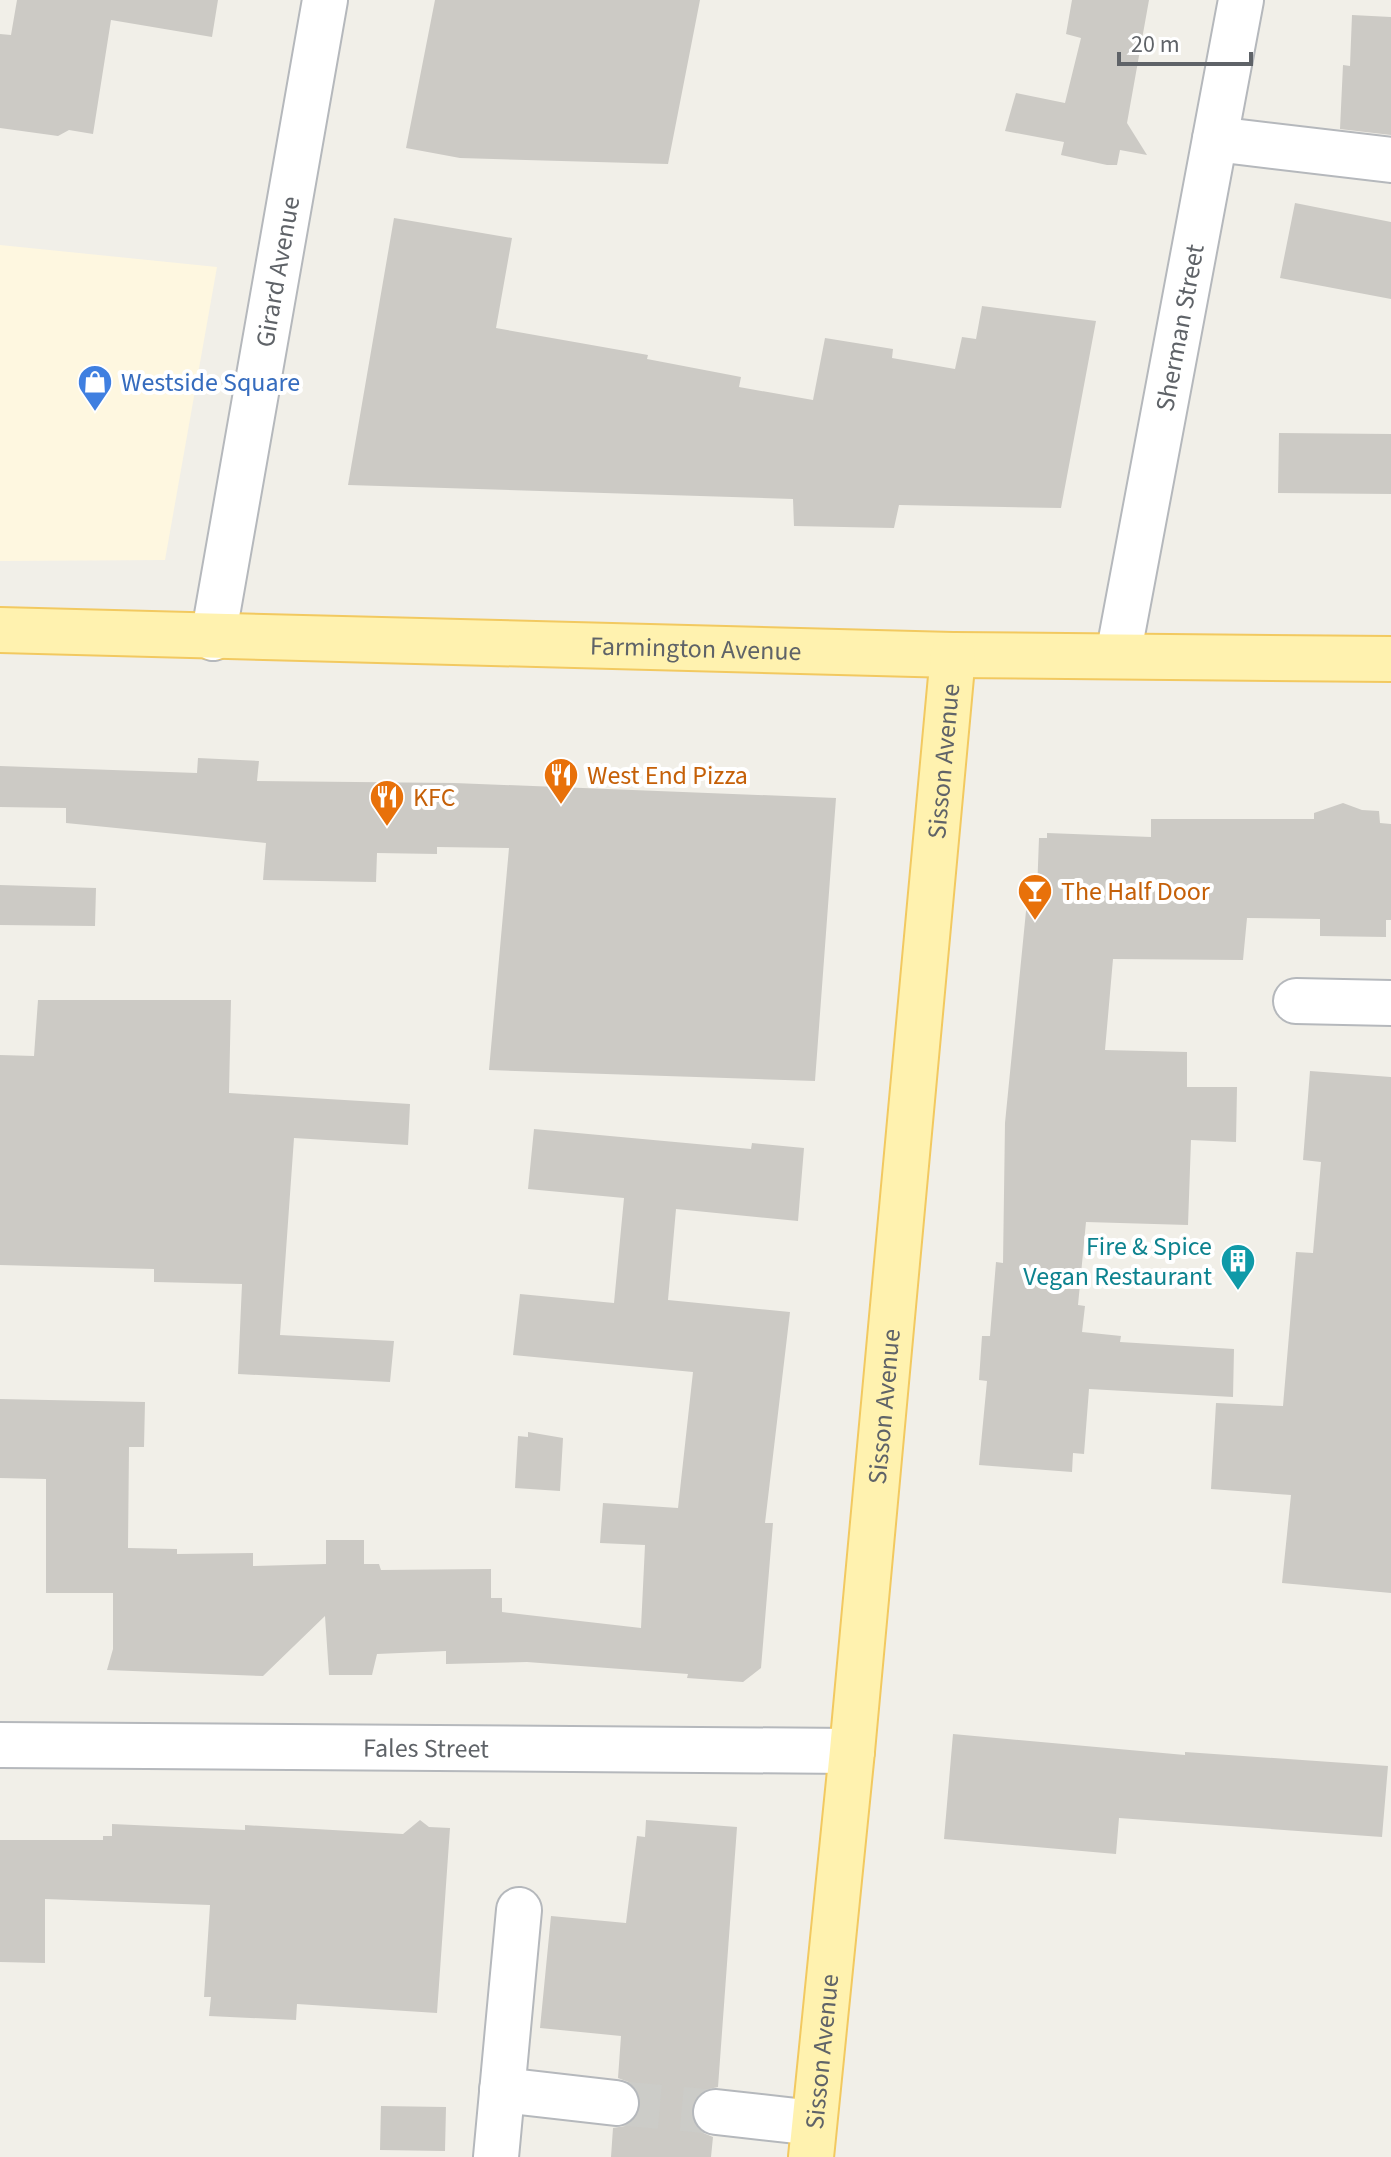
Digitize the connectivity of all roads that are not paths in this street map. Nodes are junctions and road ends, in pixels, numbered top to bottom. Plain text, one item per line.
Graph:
1 (325, 0) edge
2 (1241, 0) edge
3 (1215, 139) junction
4 (1391, 160) edge
5 (0, 630) edge
6 (213, 638) junction
7 (953, 655) junction
8 (1118, 656) junction
9 (1391, 659) edge
10 (1296, 1001) dead end
11 (1391, 1003) edge
12 (0, 1745) edge
13 (852, 1751) junction
14 (519, 1910) dead end
15 (502, 2090) junction
16 (616, 2103) tunnel mouth
17 (716, 2112) tunnel mouth
18 (812, 2140) edge
19 (496, 2157) edge

1 - 6 street, Girard Avenue
2 - 3 street, Sherman Street
3 - 4 street
3 - 8 street, Sherman Street
5 - 6 main road, Farmington Avenue
6 - 7 main road, Farmington Avenue
7 - 8 main road, Farmington Avenue
7 - 13 main road, Sisson Avenue
8 - 9 main road, Farmington Avenue
10 - 11 street
12 - 13 street, Fales Street
13 - 18 main road, Sisson Avenue
14 - 15 street
15 - 16 street
15 - 19 street
17 - 18 street

